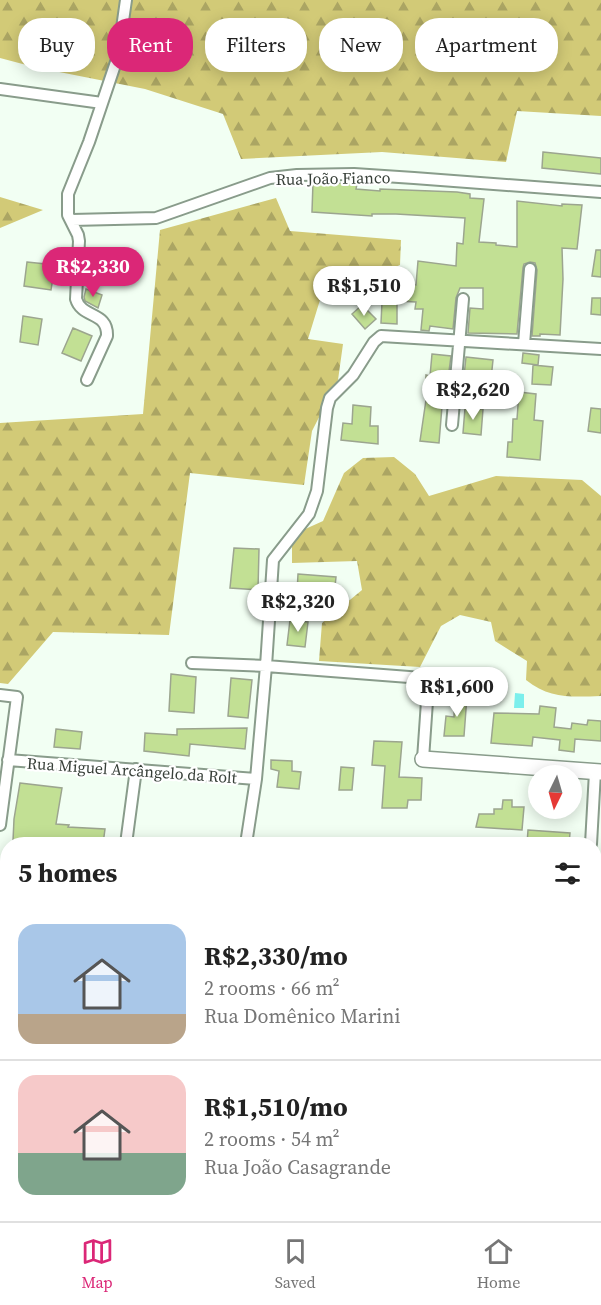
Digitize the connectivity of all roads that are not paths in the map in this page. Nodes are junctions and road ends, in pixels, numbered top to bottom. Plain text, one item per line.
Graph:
1 (126, 0) edge
2 (0, 89) edge
3 (102, 103) junction
4 (601, 192) edge
5 (72, 220) junction
6 (530, 269) dead end
7 (463, 299) dead end
8 (460, 340) junction
9 (524, 344) junction
10 (601, 349) edge
11 (87, 380) dead end
12 (452, 425) dead end
13 (192, 663) dead end
14 (266, 666) junction
15 (0, 695) edge
16 (423, 759) joint
17 (8, 760) junction
18 (136, 769) junction
19 (598, 772) edge
20 (256, 779) junction
21 (0, 825) edge
22 (127, 837) edge
23 (247, 837) edge
24 (592, 837) edge

1 - 3 street
2 - 3 street
3 - 5 street
4 - 5 street, Rua João Fianco
5 - 11 street
6 - 9 street
7 - 8 street
8 - 9 street
8 - 12 street
8 - 14 street
9 - 10 street
13 - 14 street
14 - 16 street
14 - 20 street
15 - 17 street
16 - 19 street
17 - 18 street, Rua Miguel Arcângelo da Rolt
17 - 21 street
18 - 20 street, Rua Miguel Arcângelo da Rolt
18 - 22 street
19 - 24 street
20 - 23 street

